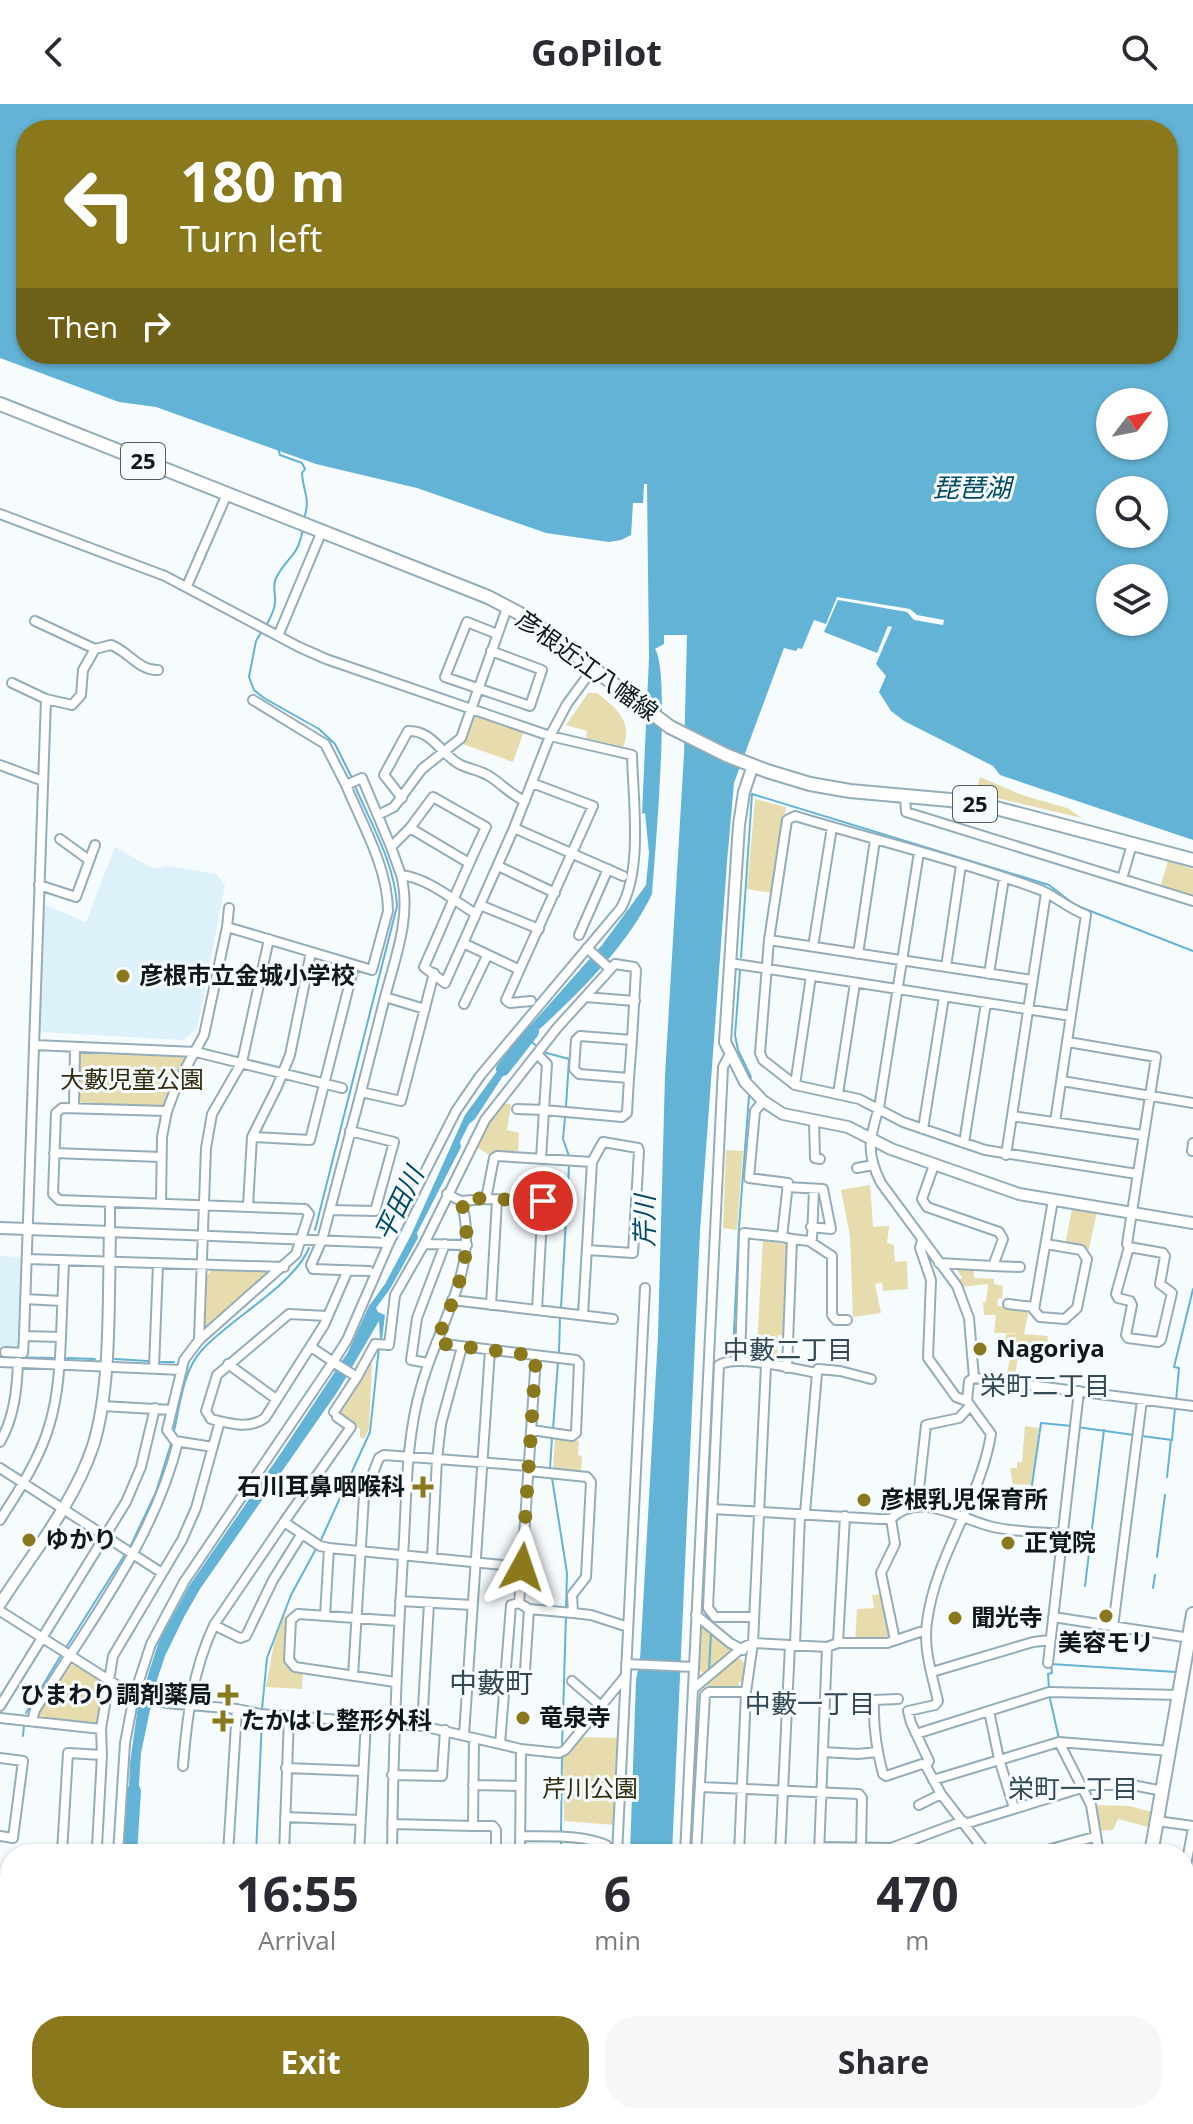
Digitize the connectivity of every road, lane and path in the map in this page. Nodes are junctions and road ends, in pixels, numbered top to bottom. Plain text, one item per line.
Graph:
1 (0, 404) edge
2 (227, 494) junction
3 (0, 514) edge
4 (320, 531) junction
5 (187, 586) junction
6 (507, 608) junction
7 (35, 621) dead end
8 (497, 634) junction
9 (277, 635) junction
10 (95, 649) junction
11 (491, 651) junction
12 (158, 670) dead end
13 (592, 670) junction
14 (12, 683) dead end
15 (478, 689) junction
16 (46, 699) junction
17 (253, 700) dead end
18 (471, 709) junction
19 (550, 736) junction
20 (444, 751) junction
21 (750, 764) junction
22 (0, 765) edge
23 (43, 781) junction
24 (532, 783) junction
25 (346, 785) junction
26 (905, 796) junction
27 (402, 798) junction
28 (525, 801) junction
29 (378, 815) junction
30 (832, 827) junction
31 (410, 828) junction
32 (514, 828) junction
33 (60, 839) dead end
34 (875, 840) junction
35 (1132, 844) junction
36 (95, 845) dead end
37 (391, 847) junction
38 (919, 852) junction
39 (573, 853) junction
40 (89, 860) junction
41 (1193, 860) edge
42 (469, 863) junction
43 (961, 865) junction
44 (498, 866) junction
45 (608, 869) junction
46 (401, 875) junction
47 (623, 876) dead end
48 (1004, 878) junction
49 (1122, 879) junction
50 (39, 885) junction
51 (555, 893) junction
52 (1046, 893) junction
53 (454, 900) junction
54 (1193, 901) edge
55 (229, 908) dead end
56 (478, 909) junction
57 (227, 927) junction
58 (539, 929) junction
59 (579, 935) dead end
60 (269, 939) junction
61 (769, 940) junction
62 (463, 943) junction
63 (813, 947) junction
64 (588, 949) junction
65 (311, 952) junction
66 (858, 954) junction
67 (487, 956) junction
68 (903, 960) junction
69 (730, 963) junction
70 (354, 966) junction
71 (946, 967) junction
72 (609, 968) junction
73 (518, 969) junction
74 (766, 969) junction
75 (434, 973) junction
76 (989, 974) junction
77 (811, 976) junction
78 (1032, 980) junction
79 (855, 983) junction
80 (898, 989) junction
81 (385, 997) junction
82 (585, 997) junction
83 (944, 997) junction
84 (531, 1001) dead end
85 (635, 1001) junction
86 (986, 1003) junction
87 (464, 1004) dead end
88 (425, 1009) junction
89 (1028, 1009) junction
90 (1071, 1016) junction
91 (632, 1040) junction
92 (1068, 1042) junction
93 (34, 1045) junction
94 (75, 1048) junction
95 (196, 1052) junction
96 (537, 1054) junction
97 (730, 1054) junction
98 (242, 1062) junction
99 (283, 1073) junction
100 (629, 1078) junction
101 (1062, 1081) junction
102 (324, 1084) junction
103 (795, 1085) junction
104 (342, 1088) dead end
105 (361, 1092) junction
106 (838, 1094) junction
107 (1149, 1095) junction
108 (763, 1101) junction
109 (1193, 1103) edge
110 (74, 1108) junction
111 (879, 1108) junction
112 (517, 1109) dead end
113 (544, 1110) junction
114 (167, 1111) junction
115 (1012, 1116) junction
116 (814, 1121) junction
117 (1055, 1122) junction
118 (923, 1129) junction
119 (350, 1131) junction
120 (1142, 1135) junction
121 (252, 1137) junction
122 (870, 1138) junction
123 (964, 1143) junction
124 (54, 1153) junction
125 (1006, 1155) junction
126 (161, 1157) junction
127 (815, 1158) dead end
128 (541, 1159) junction
129 (592, 1162) junction
130 (873, 1165) junction
131 (934, 1165) junction
132 (857, 1168) dead end
133 (1137, 1174) junction
134 (787, 1187) junction
135 (814, 1189) junction
136 (447, 1194) junction
137 (486, 1199) junction
138 (497, 1200) junction
139 (1053, 1200) junction
140 (461, 1201) junction
141 (110, 1202) junction
142 (161, 1202) junction
143 (205, 1205) junction
144 (248, 1206) junction
145 (330, 1210) junction
146 (1132, 1212) junction
147 (1193, 1223) edge
148 (811, 1227) junction
149 (0, 1228) edge
150 (27, 1229) junction
151 (110, 1232) junction
152 (204, 1234) junction
153 (782, 1237) junction
154 (300, 1239) junction
155 (792, 1239) junction
156 (322, 1240) junction
157 (922, 1240) junction
158 (809, 1241) junction
159 (389, 1243) junction
160 (424, 1244) junction
161 (445, 1244) junction
162 (1046, 1244) junction
163 (467, 1245) junction
164 (1129, 1247) junction
165 (587, 1250) junction
166 (27, 1259) junction
167 (64, 1261) junction
168 (109, 1261) junction
169 (939, 1263) junction
170 (158, 1264) junction
171 (203, 1265) junction
172 (993, 1266) junction
173 (285, 1267) junction
174 (1020, 1267) dead end
175 (348, 1270) junction
176 (369, 1271) dead end
177 (645, 1288) dead end
178 (25, 1299) junction
179 (452, 1300) junction
180 (61, 1301) junction
181 (1008, 1304) dead end
182 (491, 1305) junction
183 (1034, 1307) junction
184 (537, 1310) junction
185 (583, 1315) junction
186 (327, 1316) junction
187 (613, 1319) dead end
188 (847, 1320) dead end
189 (24, 1336) junction
190 (61, 1337) junction
191 (199, 1340) junction
192 (436, 1343) junction
193 (311, 1347) junction
194 (462, 1347) junction
195 (490, 1350) junction
196 (5, 1352) dead end
197 (536, 1356) junction
198 (740, 1361) junction
199 (0, 1362) edge
200 (18, 1362) junction
201 (333, 1362) junction
202 (428, 1363) junction
203 (60, 1364) junction
204 (228, 1364) junction
205 (766, 1365) junction
206 (105, 1366) junction
207 (154, 1368) junction
208 (787, 1368) junction
209 (182, 1370) junction
210 (817, 1373) junction
211 (356, 1376) junction
212 (974, 1378) junction
213 (871, 1379) dead end
214 (1079, 1391) junction
215 (276, 1399) junction
216 (1142, 1400) junction
217 (969, 1404) junction
218 (102, 1406) junction
219 (1193, 1406) edge
220 (155, 1408) junction
221 (172, 1410) junction
222 (220, 1421) junction
223 (532, 1430) junction
224 (0, 1442) edge
225 (178, 1442) junction
226 (213, 1447) junction
227 (408, 1456) junction
228 (437, 1459) junction
229 (482, 1462) junction
230 (0, 1468) edge
231 (529, 1469) junction
232 (24, 1483) junction
233 (917, 1507) junction
234 (62, 1508) junction
235 (713, 1509) junction
236 (760, 1511) junction
237 (802, 1513) junction
238 (845, 1516) junction
239 (963, 1517) junction
240 (891, 1519) junction
241 (0, 1520) edge
242 (284, 1522) junction
243 (1062, 1534) junction
244 (301, 1535) junction
245 (106, 1537) junction
246 (322, 1546) junction
247 (362, 1551) junction
248 (133, 1554) junction
249 (403, 1555) junction
250 (432, 1558) junction
251 (475, 1562) junction
252 (522, 1567) junction
253 (162, 1573) junction
254 (400, 1601) junction
255 (429, 1603) junction
256 (519, 1603) junction
257 (0, 1604) edge
258 (472, 1605) junction
259 (529, 1609) junction
260 (0, 1611) edge
261 (573, 1613) junction
262 (1193, 1614) edge
263 (696, 1615) junction
264 (325, 1616) junction
265 (754, 1617) junction
266 (1053, 1617) junction
267 (357, 1619) junction
268 (398, 1621) junction
269 (214, 1625) junction
270 (628, 1627) junction
271 (1113, 1627) junction
272 (926, 1630) junction
273 (1191, 1635) edge
274 (41, 1637) junction
275 (895, 1640) junction
276 (1050, 1640) junction
277 (753, 1643) junction
278 (838, 1643) junction
279 (792, 1645) junction
280 (827, 1647) junction
281 (742, 1648) junction
282 (69, 1655) junction
283 (749, 1660) junction
284 (1048, 1663) dead end
285 (1190, 1663) edge
286 (628, 1664) junction
287 (691, 1667) junction
288 (932, 1672) junction
289 (353, 1676) junction
290 (624, 1678) junction
291 (107, 1679) junction
292 (572, 1681) dead end
293 (395, 1682) junction
294 (524, 1686) dead end
295 (693, 1689) junction
296 (746, 1692) junction
297 (1181, 1695) junction
298 (135, 1696) junction
299 (898, 1699) dead end
300 (189, 1704) junction
301 (0, 1706) edge
302 (601, 1706) junction
303 (237, 1709) junction
304 (989, 1711) junction
305 (289, 1717) junction
306 (0, 1718) edge
307 (32, 1721) junction
308 (366, 1721) junction
309 (393, 1723) junction
310 (422, 1726) junction
311 (101, 1729) junction
312 (445, 1730) junction
313 (916, 1734) junction
314 (464, 1735) junction
315 (474, 1739) junction
316 (1059, 1742) junction
317 (500, 1744) junction
318 (521, 1749) junction
319 (1170, 1751) junction
320 (823, 1752) junction
321 (877, 1752) junction
322 (102, 1755) junction
323 (0, 1758) edge
324 (999, 1759) junction
325 (183, 1766) dead end
326 (926, 1766) junction
327 (286, 1768) junction
328 (363, 1771) junction
329 (392, 1775) junction
330 (933, 1780) junction
331 (473, 1785) junction
332 (520, 1786) junction
333 (702, 1787) junction
334 (1084, 1787) junction
335 (742, 1788) junction
336 (783, 1790) junction
337 (1163, 1791) junction
338 (822, 1792) junction
339 (941, 1794) junction
340 (919, 1805) dead end
341 (1014, 1808) junction
342 (285, 1817) junction
343 (361, 1820) junction
344 (1157, 1821) junction
345 (964, 1823) junction
346 (392, 1824) junction
347 (473, 1826) junction
348 (1193, 1827) edge
349 (0, 1836) edge
350 (521, 1836) junction
351 (1094, 1837) junction
352 (618, 1839) junction
353 (62, 1844) edge
354 (97, 1844) edge
355 (119, 1844) edge
356 (229, 1844) edge
357 (284, 1844) edge
358 (360, 1844) edge
359 (392, 1844) edge
360 (496, 1844) edge
361 (521, 1844) edge
362 (601, 1844) edge
363 (613, 1844) edge
364 (618, 1844) edge
365 (685, 1844) edge
366 (697, 1844) edge
367 (739, 1844) edge
368 (780, 1844) edge
369 (819, 1844) edge
370 (861, 1844) edge
371 (903, 1844) edge
372 (980, 1844) edge
373 (1072, 1844) edge
374 (1096, 1844) edge
375 (1153, 1844) edge

1 - 2 main road, 彦根近江八幡線 / 25
2 - 4 main road, 彦根近江八幡線 / 25
2 - 5 street
3 - 5 street
4 - 6 main road, 彦根近江八幡線 / 25
4 - 9 street
5 - 9 street
6 - 8 street
6 - 13 main road, 彦根近江八幡線 / 25
7 - 10 street
8 - 11 street
8 - 15 street
9 - 18 street
10 - 12 street
10 - 16 street
11 - 15 street
11 - 15 street
13 - 19 street
13 - 21 main road, 彦根近江八幡線 / 25
14 - 16 street
15 - 18 street
16 - 23 street
17 - 25 street
18 - 19 street
18 - 20 street
19 - 24 street
19 - 64 street
20 - 27 street
20 - 27 street
20 - 28 street
21 - 26 main road, 彦根近江八幡線 / 25
21 - 69 street
22 - 23 street
23 - 50 street
24 - 28 street
24 - 39 street
25 - 29 street
25 - 70 street
26 - 35 main road, 彦根近江八幡線 / 25
26 - 49 street
27 - 29 street
28 - 32 street
29 - 37 street
30 - 34 street
30 - 61 street
30 - 63 street
31 - 37 street
31 - 42 street
31 - 42 street
32 - 39 street
32 - 44 street
33 - 40 street
34 - 38 street
34 - 66 street
35 - 41 main road, 彦根近江八幡線 / 25
35 - 49 street
36 - 40 street
37 - 46 street
38 - 43 street
38 - 68 street
39 - 45 street
39 - 51 street
40 - 50 street
42 - 53 street
43 - 48 street
43 - 71 street
44 - 51 street
44 - 56 street
45 - 47 street
45 - 59 street
46 - 53 street
46 - 81 street
48 - 52 street
48 - 76 street
49 - 54 street
50 - 93 street
51 - 58 street
52 - 78 street
52 - 90 street
53 - 56 street
53 - 75 street
55 - 57 street
56 - 58 street
56 - 62 street
57 - 60 street
57 - 95 street
58 - 73 street
60 - 65 street
60 - 98 street
61 - 63 street
61 - 74 street
62 - 67 street
62 - 75 street
63 - 66 street
64 - 72 street
64 - 159 street
65 - 70 street
65 - 99 street
66 - 68 street
67 - 73 street
67 - 87 street
68 - 71 street
68 - 80 street
69 - 74 street
69 - 97 street
70 - 102 street
71 - 76 street
72 - 82 street
72 - 85 street
73 - 84 street
74 - 77 street
74 - 103 street
75 - 88 street
76 - 78 street
77 - 79 street
77 - 103 street
78 - 89 street
79 - 80 street
79 - 106 street
80 - 83 street
80 - 111 street
81 - 88 street
81 - 105 street
82 - 85 street
82 - 96 street
83 - 86 street
83 - 118 street
85 - 91 street
86 - 89 street
86 - 123 street
88 - 105 street
89 - 90 street
89 - 115 street
90 - 92 street
91 - 100 street
91 - 100 street
92 - 101 street
92 - 107 street
93 - 94 street
93 - 150 street
94 - 95 street
94 - 110 street
95 - 98 street
95 - 114 street
96 - 113 street
96 - 136 street
97 - 108 street
97 - 263 street
98 - 99 street
98 - 143 street
99 - 102 street
99 - 121 street
100 - 113 street
101 - 107 street
101 - 117 street
102 - 104 street
102 - 121 street
103 - 106 street
105 - 119 street
106 - 111 street
107 - 109 street
107 - 120 street
108 - 116 street
108 - 134 street
110 - 114 street
110 - 124 street
111 - 118 street
111 - 122 street
112 - 113 street
113 - 128 street
114 - 126 street
115 - 117 street
115 - 125 street
116 - 122 street
116 - 127 street
117 - 120 street
118 - 123 street
119 - 145 street
119 - 145 street
120 - 133 street
121 - 144 street
122 - 130 street
122 - 131 street
123 - 125 street
124 - 126 street
124 - 141 street
125 - 133 street
126 - 142 street
128 - 129 street
128 - 137 street
129 - 165 street
129 - 165 street
130 - 132 street
130 - 157 street
131 - 139 street
131 - 172 street
133 - 146 street
134 - 135 street
134 - 153 street
135 - 148 street
135 - 148 street
136 - 140 street
136 - 160 street
137 - 138 street
137 - 140 street
138 - 182 street
138 - 184 street
139 - 146 street
139 - 162 street
140 - 163 street
141 - 142 street
141 - 151 street
142 - 143 street
143 - 144 street
143 - 152 street
144 - 154 street
145 - 156 street
146 - 147 street
146 - 164 street
148 - 158 street
149 - 150 street
150 - 151 street
150 - 166 street
151 - 152 street
151 - 168 street
152 - 154 street
152 - 171 street
153 - 155 street
153 - 198 street
154 - 156 street
154 - 173 street
155 - 158 street
155 - 208 street
156 - 159 street
156 - 175 street
157 - 169 street
157 - 217 street
158 - 188 street
159 - 201 street
160 - 161 street
160 - 211 street
161 - 163 street
161 - 202 street
162 - 183 street
162 - 183 street
163 - 179 street
164 - 164 street
165 - 185 street
166 - 167 street
166 - 178 street
167 - 168 street
167 - 180 street
168 - 170 street
168 - 206 street
169 - 172 street
169 - 212 street
170 - 171 street
170 - 207 street
171 - 173 street
171 - 191 street
172 - 174 street
173 - 191 street
175 - 176 street
175 - 186 street
177 - 270 street
178 - 180 street
178 - 189 street
179 - 182 street
179 - 192 street
180 - 190 street
181 - 183 street
182 - 184 street
184 - 185 street
185 - 187 street
186 - 193 street
186 - 204 street
189 - 190 street
189 - 196 street
190 - 203 street
191 - 209 street
192 - 194 street
192 - 202 street
193 - 201 street
193 - 215 street
194 - 195 street
194 - 228 street
195 - 197 street
195 - 229 street
197 - 223 street
197 - 223 street
198 - 205 street
198 - 235 street
199 - 200 street
200 - 203 street
200 - 224 street
201 - 211 street
201 - 298 street
202 - 227 street
203 - 206 street
203 - 232 street
204 - 215 street
204 - 222 street
205 - 208 street
205 - 236 street
206 - 207 street
206 - 218 street
207 - 209 street
208 - 210 street
209 - 221 street
210 - 213 street
210 - 237 street
211 - 242 street
212 - 214 street
212 - 217 street
214 - 216 street
214 - 243 street
215 - 222 street
216 - 219 street
216 - 271 street
217 - 233 street
217 - 239 street
218 - 220 street
218 - 234 street
220 - 221 street
220 - 245 street
221 - 225 street
222 - 226 street
223 - 231 street
225 - 226 street
225 - 248 street
226 - 253 street
227 - 228 street
227 - 247 street
227 - 249 street
228 - 229 street
228 - 250 street
229 - 231 street
229 - 251 street
230 - 232 street
231 - 252 street
231 - 261 street
232 - 234 street
232 - 241 street
233 - 239 street
233 - 240 street
234 - 245 street
234 - 257 street
235 - 236 street
235 - 265 street
236 - 237 street
236 - 265 street
237 - 238 street
237 - 279 street
238 - 240 street
238 - 278 street
239 - 243 street
239 - 272 street
240 - 275 street
242 - 244 street
242 - 269 street
243 - 266 street
244 - 246 street
244 - 269 street
245 - 248 street
245 - 274 street
246 - 247 street
246 - 264 street
247 - 249 street
247 - 267 street
248 - 253 street
248 - 282 street
249 - 250 street
249 - 254 street
250 - 251 street
251 - 252 street
251 - 258 street
252 - 256 street
253 - 291 street
254 - 255 street
254 - 268 street
255 - 258 street
255 - 310 street
256 - 259 street
256 - 317 street
258 - 314 street
259 - 261 street
259 - 294 street
260 - 274 street
261 - 270 street
262 - 273 main road
263 - 281 street
263 - 287 street
264 - 267 street
264 - 289 street
265 - 277 street
266 - 271 street
266 - 276 street
267 - 268 street
267 - 289 street
268 - 293 street
269 - 300 street
270 - 286 street
271 - 273 street
272 - 275 street
272 - 288 street
273 - 285 main road
274 - 282 street
274 - 301 street
275 - 278 street
276 - 284 street
276 - 288 street
277 - 279 street
277 - 281 street
277 - 283 street
278 - 280 street
279 - 280 street
279 - 336 street
280 - 320 street
281 - 283 street
281 - 295 street
282 - 291 street
282 - 307 street
283 - 296 street
285 - 297 main road
286 - 287 street
286 - 290 street
287 - 295 street
288 - 313 street
289 - 293 street
290 - 302 street
290 - 352 street
291 - 298 street
291 - 311 street
292 - 302 street
293 - 309 street
295 - 365 street
296 - 333 street
296 - 335 street
297 - 304 street
297 - 319 main road
298 - 300 street
298 - 355 street
299 - 321 street
300 - 303 street
300 - 325 street
302 - 318 street
303 - 305 street
303 - 356 street
304 - 313 street
304 - 324 street
305 - 308 street
305 - 327 street
306 - 307 street
307 - 311 street
308 - 309 street
308 - 328 street
309 - 310 street
309 - 329 street
310 - 312 street
311 - 322 street
312 - 314 street
312 - 329 street
313 - 326 street
314 - 315 street
315 - 317 street
315 - 331 street
316 - 319 street
316 - 324 street
316 - 334 street
317 - 318 street
318 - 332 street
319 - 337 main road
320 - 321 street
320 - 338 street
321 - 326 street
322 - 353 street
322 - 354 street
323 - 349 street
324 - 330 street
324 - 341 street
326 - 330 street
327 - 328 street
327 - 342 street
328 - 343 street
329 - 346 street
330 - 339 street
331 - 332 street
331 - 347 street
332 - 350 street
333 - 335 street
333 - 366 street
334 - 337 street
334 - 341 street
334 - 351 street
335 - 336 street
335 - 367 street
336 - 338 street
336 - 368 street
337 - 344 main road
338 - 369 street
338 - 370 street
339 - 340 street
339 - 345 street
341 - 345 street
342 - 343 street
342 - 357 street
343 - 358 street
344 - 348 street
344 - 375 main road
345 - 371 street
345 - 372 street
346 - 347 street
346 - 359 street
347 - 360 street
350 - 361 street
350 - 362 street
351 - 373 street
351 - 374 street
352 - 363 street
352 - 364 street

